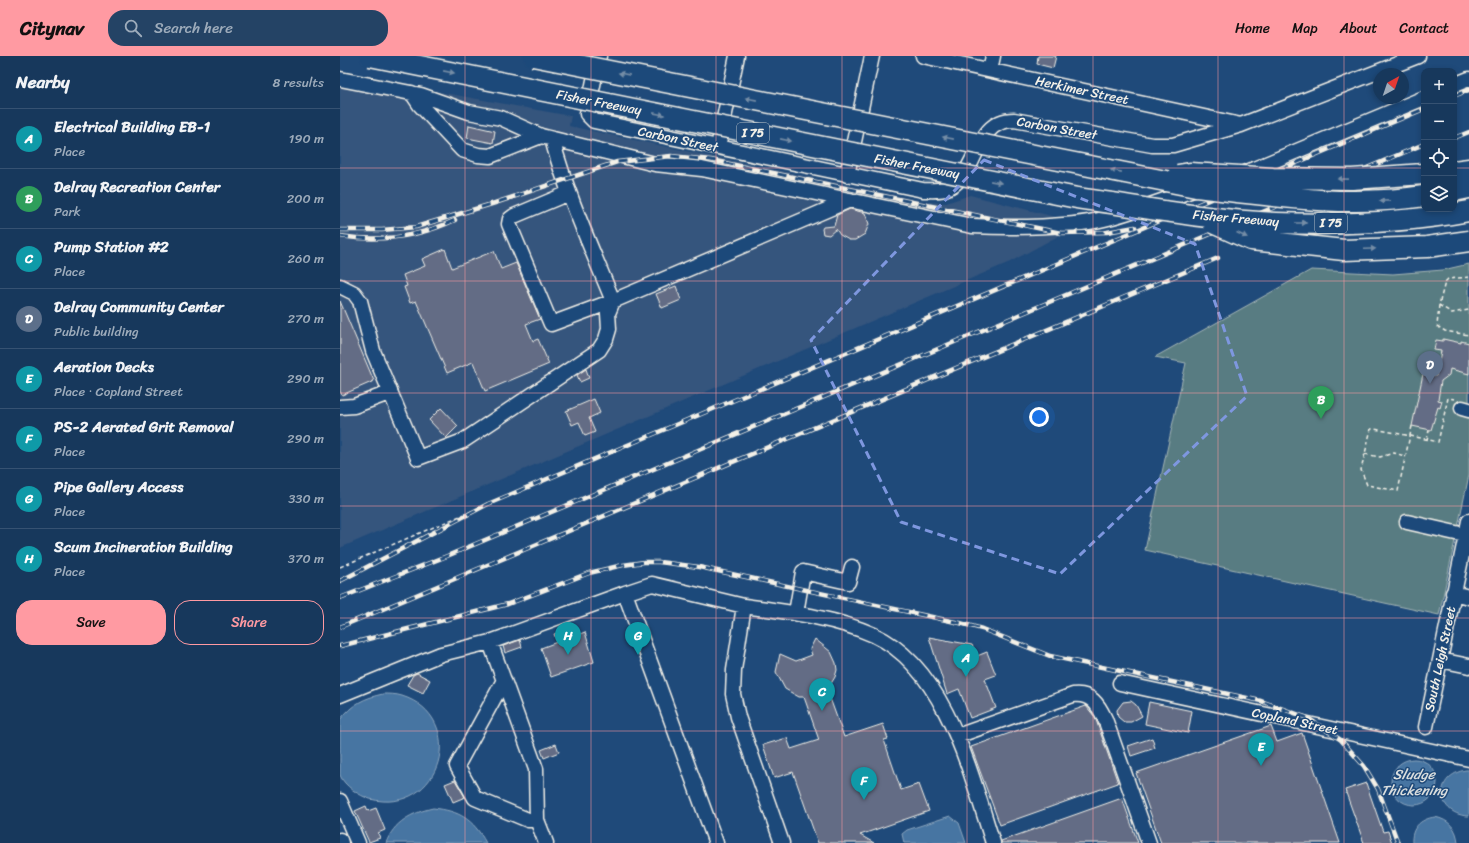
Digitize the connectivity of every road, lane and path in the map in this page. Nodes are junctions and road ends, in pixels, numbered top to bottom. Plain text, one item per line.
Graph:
1 (370, 56) edge
2 (533, 56) edge
3 (599, 56) edge
4 (736, 56) edge
5 (872, 56) edge
6 (923, 56) edge
7 (993, 56) edge
8 (1418, 56) edge
9 (990, 70) junction
10 (340, 79) edge
11 (1469, 79) edge
12 (1457, 84) edge
13 (412, 93) junction
14 (1421, 99) edge
15 (1241, 125) junction
16 (546, 138) junction
17 (718, 147) junction
18 (1469, 169) edge
19 (1457, 171) edge
20 (1421, 174) edge
21 (847, 175) junction
22 (1154, 179) junction
23 (1469, 188) edge
24 (1457, 190) edge
25 (569, 193) junction
26 (1421, 196) edge
27 (850, 200) junction
28 (1469, 211) edge
29 (1193, 214) junction
30 (1469, 241) edge
31 (1469, 278) edge
32 (340, 286) edge
33 (613, 301) junction
34 (1439, 305) junction
35 (1469, 310) edge
36 (1469, 335) edge
37 (389, 393) junction
38 (1462, 406) edge
39 (340, 407) edge
40 (1412, 426) dead end
41 (1429, 430) dead end
42 (1410, 436) junction
43 (1427, 440) junction
44 (1365, 454) junction
45 (1405, 456) junction
46 (488, 504) dead end
47 (1469, 521) edge
48 (1407, 522) dead end
49 (1468, 535) edge
50 (340, 567) edge
51 (852, 567) dead end
52 (625, 593) junction
53 (1453, 593) junction
54 (1469, 597) edge
55 (744, 606) junction
56 (796, 614) junction
57 (490, 642) junction
58 (1440, 660) junction
59 (1469, 666) edge
60 (504, 680) junction
61 (1120, 683) dead end
62 (340, 695) edge
63 (1426, 727) dead end
64 (957, 736) junction
65 (1469, 759) edge
66 (340, 802) edge
67 (537, 820) junction
68 (358, 843) edge
69 (546, 843) edge
70 (716, 843) edge
71 (782, 843) edge
72 (993, 843) edge
73 (1148, 843) edge

1 -> 29 highway, Fisher Freeway / I 75, bridge
22 -> 2 highway, Fisher Freeway / I 75, bridge
3 - 17 street, Carbon Street
4 - 17 street
5 - 21 street
6 - 9 street, Herkimer Street
7 - 9 street
8 - 15 street, Carbon Street
9 - 15 street, Herkimer Street
10 - 13 street
11 - 12 street
13 - 16 street
13 - 16 street
14 - 27 street
15 - 21 street, Carbon Street
16 - 25 street
16 - 27 street
17 - 21 street, Carbon Street
18 - 19 highway
20 -> 22 highway, bridge
26 -> 22 highway, Fisher Freeway / I 75, bridge
23 - 24 highway
25 - 33 street
25 - 33 street
27 - 33 street
29 -> 28 highway, Fisher Freeway / I 75, bridge
29 -> 30 highway, bridge
31 - 34 path
32 - 37 street
33 - 37 street
34 - 35 path
34 - 36 path
37 - 39 street
38 - 43 path
40 - 42 path
41 - 43 path
42 - 43 path
42 - 44 path
42 - 45 path
44 - 45 path
44 - 45 path
46 - 50 path
47 - 49 street, South Leigh Street
48 - 49 street
49 - 53 street, South Leigh Street
51 - 56 street
52 - 55 street
52 - 57 street
52 - 70 street
53 - 54 street
53 - 58 street, South Leigh Street
55 - 56 street
55 - 71 street
56 - 64 street
57 - 60 street
57 - 62 street
58 - 59 street
58 - 63 street, South Leigh Street
60 - 67 street
60 - 67 street
61 - 65 street, Copland Street
64 - 72 street
64 - 73 street
66 - 68 street
67 - 69 street

